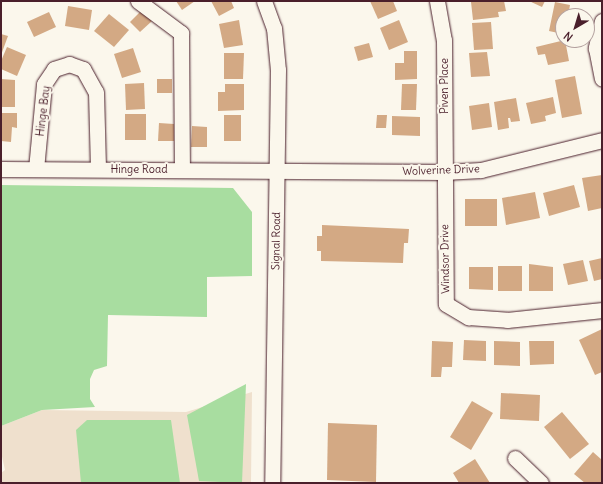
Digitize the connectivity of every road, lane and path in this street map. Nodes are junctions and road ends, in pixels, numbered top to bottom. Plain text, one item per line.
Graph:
1 (138, 1) edge
2 (264, 1) edge
3 (437, 1) edge
4 (602, 21) edge
5 (602, 78) edge
6 (602, 140) edge
7 (1, 169) edge
8 (36, 169) junction
9 (98, 169) junction
10 (182, 170) junction
11 (277, 170) junction
12 (444, 172) junction
13 (602, 310) edge
14 (515, 458) dead end
15 (272, 483) edge
16 (541, 483) edge

1 - 10 street
2 - 11 street, Signal Road
3 - 12 street, Piven Place
4 - 5 street
6 - 12 street, Wolverine Drive
7 - 8 street, Hinge Road
8 - 9 street, Hinge Road
8 - 9 street, Hinge Bay
9 - 10 street, Hinge Road
10 - 11 street, Hinge Road
11 - 12 street, Wolverine Drive
11 - 15 street, Signal Road
12 - 13 street, Windsor Drive
14 - 16 street

